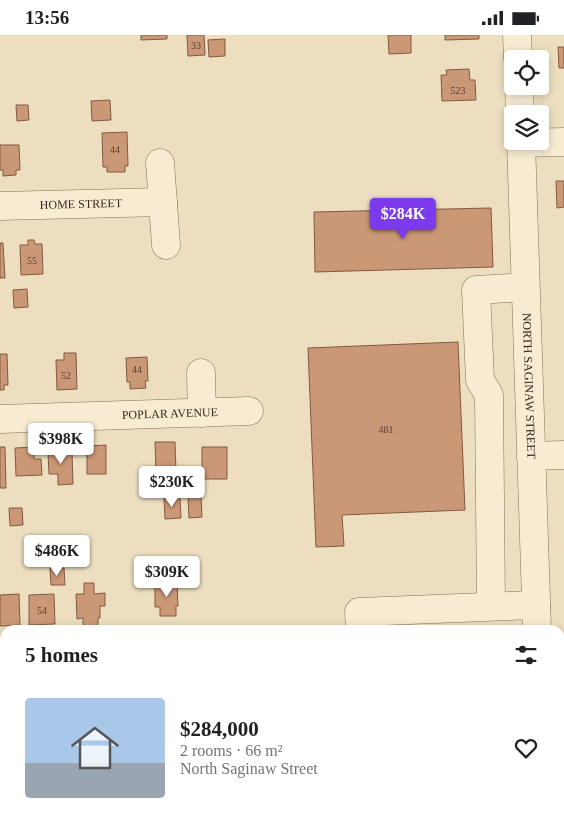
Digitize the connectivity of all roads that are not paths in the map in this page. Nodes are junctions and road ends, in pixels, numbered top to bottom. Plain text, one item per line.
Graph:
1 (517, 35) edge
2 (518, 50) edge
3 (549, 142) edge
4 (564, 142) edge
5 (521, 150) edge
6 (160, 163) dead end
7 (163, 201) junction
8 (0, 206) edge
9 (166, 245) dead end
10 (525, 287) junction
11 (201, 373) dead end
12 (250, 411) dead end
13 (202, 413) junction
14 (0, 419) edge
15 (564, 455) edge
16 (531, 456) junction
17 (491, 606) junction
18 (536, 617) edge
19 (360, 625) edge

1 - 2 street
3 - 4 street
5 - 10 street, NORTH SAGINAW STREET
6 - 7 street
7 - 8 street, HOME STREET
7 - 9 street
10 - 16 street, NORTH SAGINAW STREET
10 - 17 street
11 - 13 street
12 - 13 street, POPLAR AVENUE
13 - 14 street, POPLAR AVENUE
15 - 16 street
16 - 18 street, NORTH SAGINAW STREET
17 - 18 street
17 - 19 street

